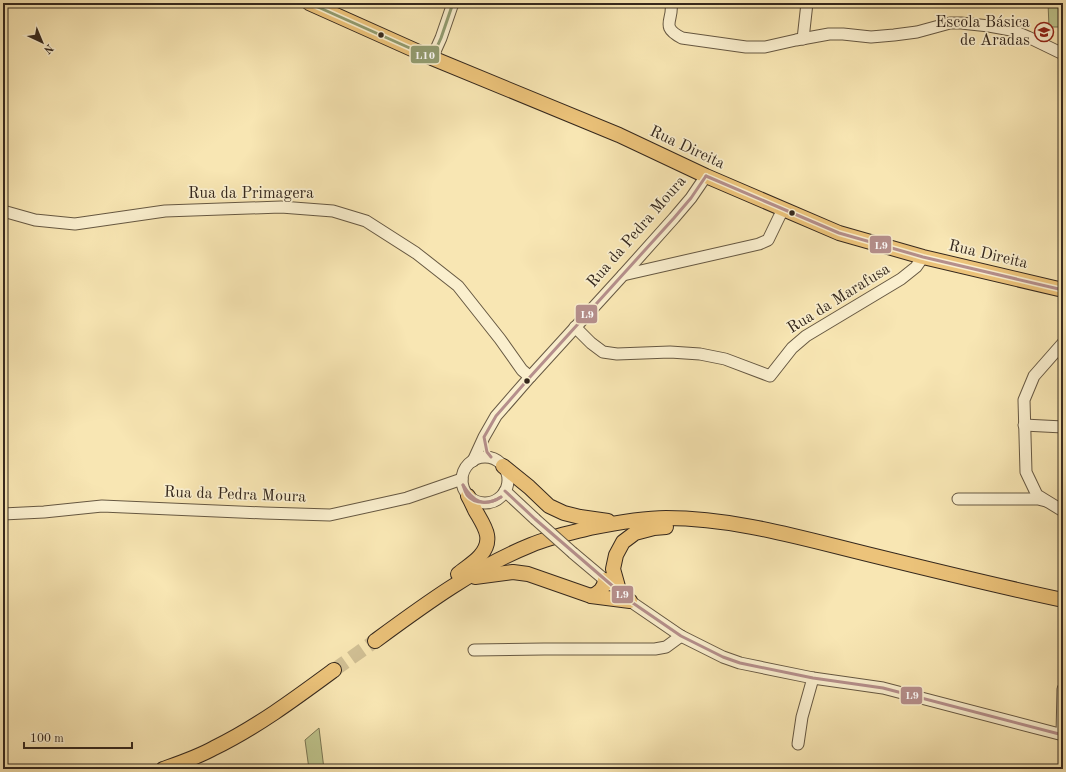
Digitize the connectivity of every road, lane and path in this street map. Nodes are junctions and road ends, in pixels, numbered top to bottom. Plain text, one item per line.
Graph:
1 (309, 3) edge
2 (454, 3) edge
3 (671, 3) edge
4 (807, 3) edge
5 (803, 39) junction
6 (1063, 54) edge
7 (432, 58) junction
8 (706, 176) junction
9 (783, 208) junction
10 (3, 211) edge
11 (923, 258) junction
12 (623, 275) junction
13 (1063, 290) edge
14 (575, 327) junction
15 (1063, 343) edge
16 (530, 377) junction
17 (1024, 425) junction
18 (1063, 427) edge
19 (484, 437) junction
20 (491, 458) junction
21 (473, 461) junction
22 (504, 466) junction
23 (462, 479) junction
24 (505, 491) junction
25 (468, 496) junction
26 (958, 499) dead end
27 (1048, 501) junction
28 (1063, 511) edge
29 (3, 514) edge
30 (620, 522) junction
31 (725, 522) junction
32 (613, 569) junction
33 (465, 578) junction
34 (603, 578) junction
35 (592, 596) junction
36 (625, 598) junction
37 (1063, 600) edge
38 (424, 605) junction
39 (681, 636) junction
40 (375, 640) tunnel mouth
41 (474, 650) dead end
42 (334, 670) tunnel mouth
43 (813, 678) junction
44 (1063, 689) edge
45 (1062, 735) edge
46 (798, 744) dead end
47 (163, 769) edge

1 - 7 main road, Rua Direita
2 - 7 street
3 - 5 street
4 - 5 street
5 - 6 street
7 - 8 main road, Rua Direita
8 - 9 main road, Rua Direita
8 - 12 street, Rua da Pedra Moura
9 - 11 main road, Rua Direita
9 - 12 street
10 - 16 street, Rua da Primagera
11 - 13 main road, Rua Direita
11 - 14 street, Rua da Marafusa
12 - 14 street, Rua da Pedra Moura
14 - 16 street, Rua da Pedra Moura
15 - 17 street
16 - 19 street, Rua da Pedra Moura
17 - 18 street
17 - 27 street
19 - 20 street
19 - 21 street, Rua da Pedra Moura
20 - 21 street
20 - 22 street
21 - 23 street
22 - 24 street
22 - 30 main road
23 - 25 street
23 - 29 street, Rua da Pedra Moura
24 - 25 street
24 - 34 street, bridge
25 - 38 main road
26 - 27 street
27 - 28 street
30 - 31 main road
30 - 33 main road
31 - 32 main road
31 - 37 main road
32 - 34 main road
32 - 36 main road
33 - 35 main road
33 - 38 main road
34 - 35 main road
34 - 36 street
35 - 36 main road
36 - 39 street
38 - 40 main road
39 - 41 street
39 - 43 street
42 - 47 main road
43 - 45 street
43 - 46 street
44 - 45 street

